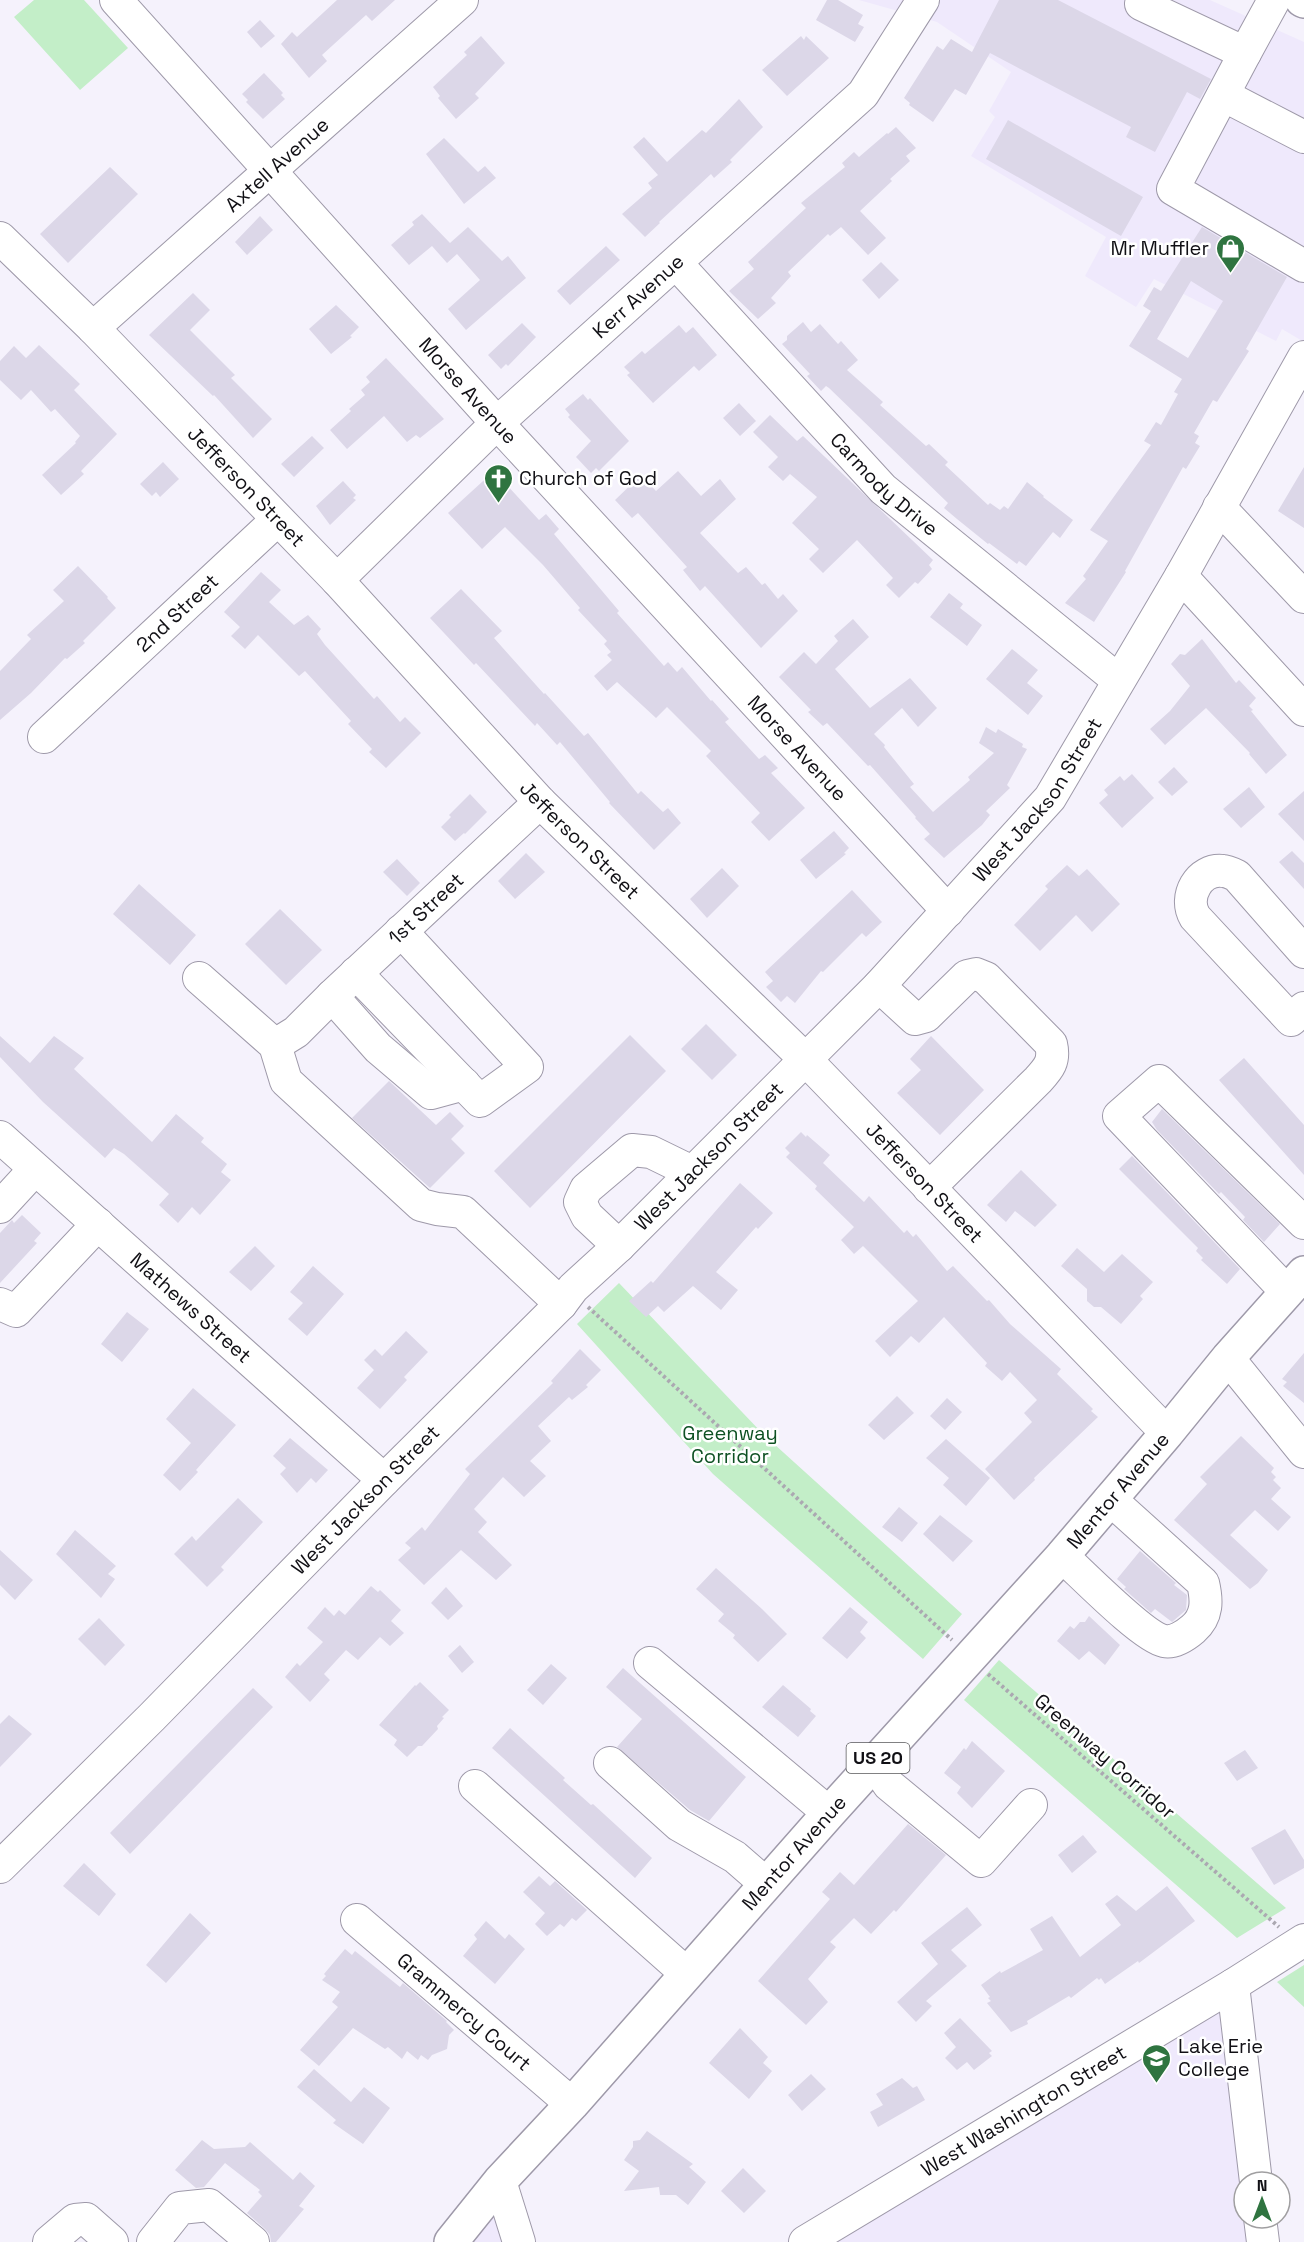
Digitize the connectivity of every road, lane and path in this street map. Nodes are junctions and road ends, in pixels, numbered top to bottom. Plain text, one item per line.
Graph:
1 (116, 0) edge
2 (462, 0) edge
3 (923, 0) edge
4 (1274, 0) edge
5 (1138, 1) edge
6 (1245, 53) junction
7 (1223, 95) junction
8 (1304, 137) edge
9 (270, 172) junction
10 (0, 238) edge
11 (676, 263) junction
12 (1304, 266) edge
13 (93, 328) junction
14 (1304, 357) edge
15 (497, 423) junction
16 (1219, 507) junction
17 (277, 520) junction
18 (1181, 576) junction
19 (337, 580) junction
20 (1304, 597) edge
21 (1118, 681) junction
22 (1304, 710) edge
23 (44, 737) dead end
24 (540, 802) junction
25 (948, 911) junction
26 (401, 931) junction
27 (1304, 952) edge
28 (356, 973) junction
29 (199, 978) dead end
30 (879, 986) junction
31 (322, 1006) junction
32 (1304, 1008) edge
33 (275, 1045) junction
34 (805, 1059) junction
35 (464, 1084) junction
36 (0, 1137) edge
37 (35, 1168) junction
38 (692, 1172) junction
39 (929, 1188) junction
40 (0, 1207) edge
41 (1304, 1222) edge
42 (98, 1224) junction
43 (619, 1246) junction
44 (1296, 1283) edge
45 (567, 1296) junction
46 (0, 1304) edge
47 (1228, 1358) junction
48 (1167, 1432) junction
49 (1304, 1452) edge
50 (384, 1480) junction
51 (1110, 1499) junction
52 (1062, 1556) junction
53 (969, 1658) junction
54 (650, 1663) dead end
55 (610, 1763) dead end
56 (874, 1763) junction
57 (475, 1786) dead end
58 (1031, 1805) dead end
59 (829, 1813) junction
60 (0, 1867) edge
61 (766, 1884) junction
62 (357, 1920) dead end
63 (1301, 1942) edge
64 (687, 1974) junction
65 (1233, 1985) junction
66 (572, 2104) junction
67 (1255, 2170) edge
68 (500, 2181) junction
69 (49, 2242) edge
70 (112, 2242) edge
71 (153, 2242) edge
72 (253, 2242) edge
73 (451, 2242) edge
74 (519, 2242) edge
75 (805, 2242) edge

1 - 9 street, Morse Avenue
2 - 9 street, Axtell Avenue
3 - 11 street, Kerr Avenue
4 - 6 street
5 - 6 street
6 - 7 street
7 - 8 street
7 - 12 street
9 - 13 street, Axtell Avenue
9 - 15 street, Morse Avenue
10 - 13 street, Jefferson Street
11 - 15 street, Kerr Avenue
11 - 21 street, Carmody Drive
13 - 17 street, Jefferson Street
14 - 16 street, West Jackson Street
15 - 19 street, Kerr Avenue
15 - 25 street, Morse Avenue
16 - 18 street, West Jackson Street
16 - 20 street
17 - 19 street, Jefferson Street
17 - 23 street, 2nd Street
18 - 21 street, West Jackson Street
18 - 22 street
19 - 24 street, Jefferson Street
21 - 25 street, West Jackson Street
24 - 26 street, 1st Street
24 - 34 street, Jefferson Street
25 - 30 street, West Jackson Street
26 - 28 street, 1st Street
26 - 35 street
27 - 32 street
28 - 31 street, 1st Street
28 - 35 street
29 - 33 street
30 - 34 street, West Jackson Street
30 - 39 street
31 - 33 street, 1st Street
31 - 35 street
33 - 45 street
34 - 38 street, West Jackson Street
34 - 39 street, Jefferson Street
36 - 37 street, Mathews Street
37 - 40 street
37 - 42 street, Mathews Street
38 - 43 street, West Jackson Street
38 - 43 street
39 - 48 street, Jefferson Street
41 - 44 street
42 - 46 street
42 - 50 street, Mathews Street
43 - 45 street, West Jackson Street
44 - 47 main road, Mentor Avenue / US 20
45 - 50 street, West Jackson Street
45 - 53 path, Greenway Corridor
47 - 48 main road, Mentor Avenue / US 20
47 - 49 street
48 - 51 main road, Mentor Avenue / US 20
50 - 60 street, West Jackson Street
51 - 52 main road, Mentor Avenue / US 20
51 - 52 street
52 - 53 main road, Mentor Avenue / US 20
53 - 56 main road, Mentor Avenue / US 20
53 - 63 path, Greenway Corridor
54 - 59 street
55 - 61 street
56 - 58 street
56 - 59 main road, Mentor Avenue / US 20
57 - 64 street
59 - 61 main road, Mentor Avenue / US 20
61 - 64 main road, Mentor Avenue / US 20
62 - 66 street, Grammercy Court
63 - 65 street, West Washington Street
64 - 66 main road, Mentor Avenue / US 20
65 - 67 street
65 - 75 street, West Washington Street
66 - 68 main road, Mentor Avenue / US 20
68 - 73 main road, Mentor Avenue / US 20
68 - 74 street
69 - 70 street
71 - 72 street

